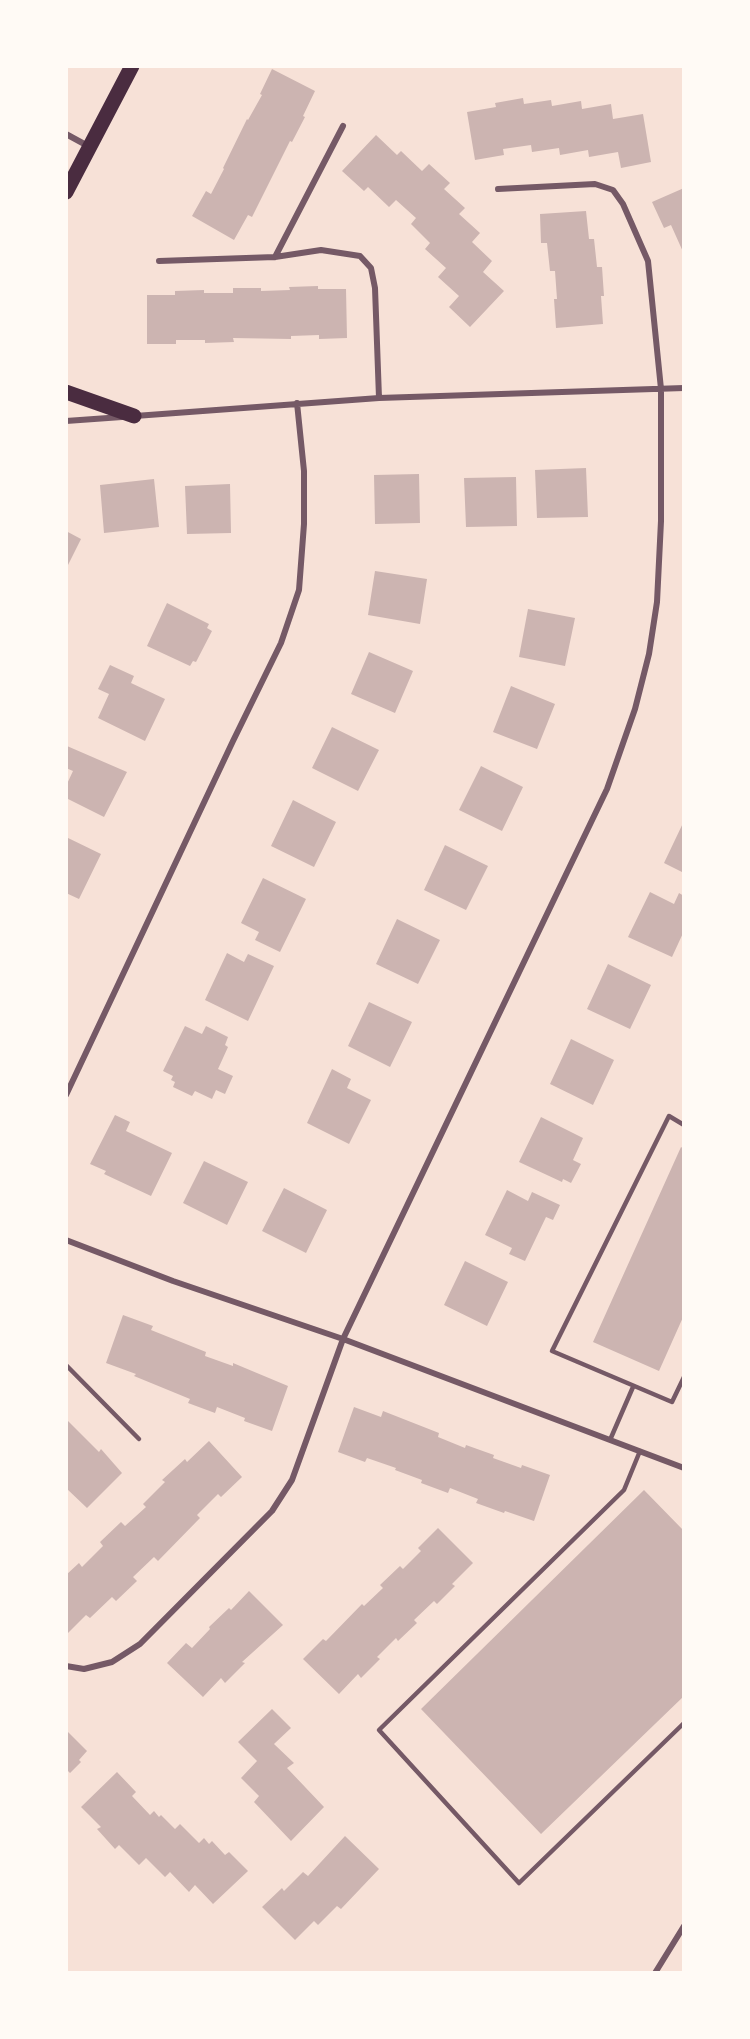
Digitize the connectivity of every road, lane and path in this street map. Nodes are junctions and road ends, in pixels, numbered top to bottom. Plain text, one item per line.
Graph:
1 (132, 66) edge
2 (343, 126) dead end
3 (66, 134) edge
4 (89, 147) junction
5 (498, 189) dead end
6 (66, 192) edge
7 (275, 257) junction
8 (159, 261) dead end
9 (684, 388) edge
10 (661, 389) junction
11 (66, 392) edge
12 (379, 398) junction
13 (297, 403) junction
14 (134, 416) junction
15 (66, 421) edge
16 (66, 1095) edge
17 (684, 1125) edge
18 (66, 1239) edge
19 (343, 1339) junction
20 (66, 1365) edge
21 (684, 1377) edge
22 (633, 1387) junction
23 (139, 1439) dead end
24 (609, 1440) junction
25 (640, 1451) junction
26 (684, 1468) edge
27 (66, 1666) edge
28 (684, 1723) edge
29 (684, 1926) edge
30 (655, 1973) edge

1 - 4 main road
2 - 7 street
3 - 4 street
4 - 6 main road
5 - 10 street
7 - 8 street
7 - 12 street
9 - 10 street
10 - 12 street
10 - 19 street
11 - 14 main road
12 - 13 street
13 - 14 street
13 - 16 street
14 - 15 street
17 - 22 lane
18 - 19 street
19 - 24 street
19 - 27 street
20 - 23 lane
21 - 22 lane
22 - 24 lane
24 - 25 street
25 - 26 street
25 - 28 lane
29 - 30 street

